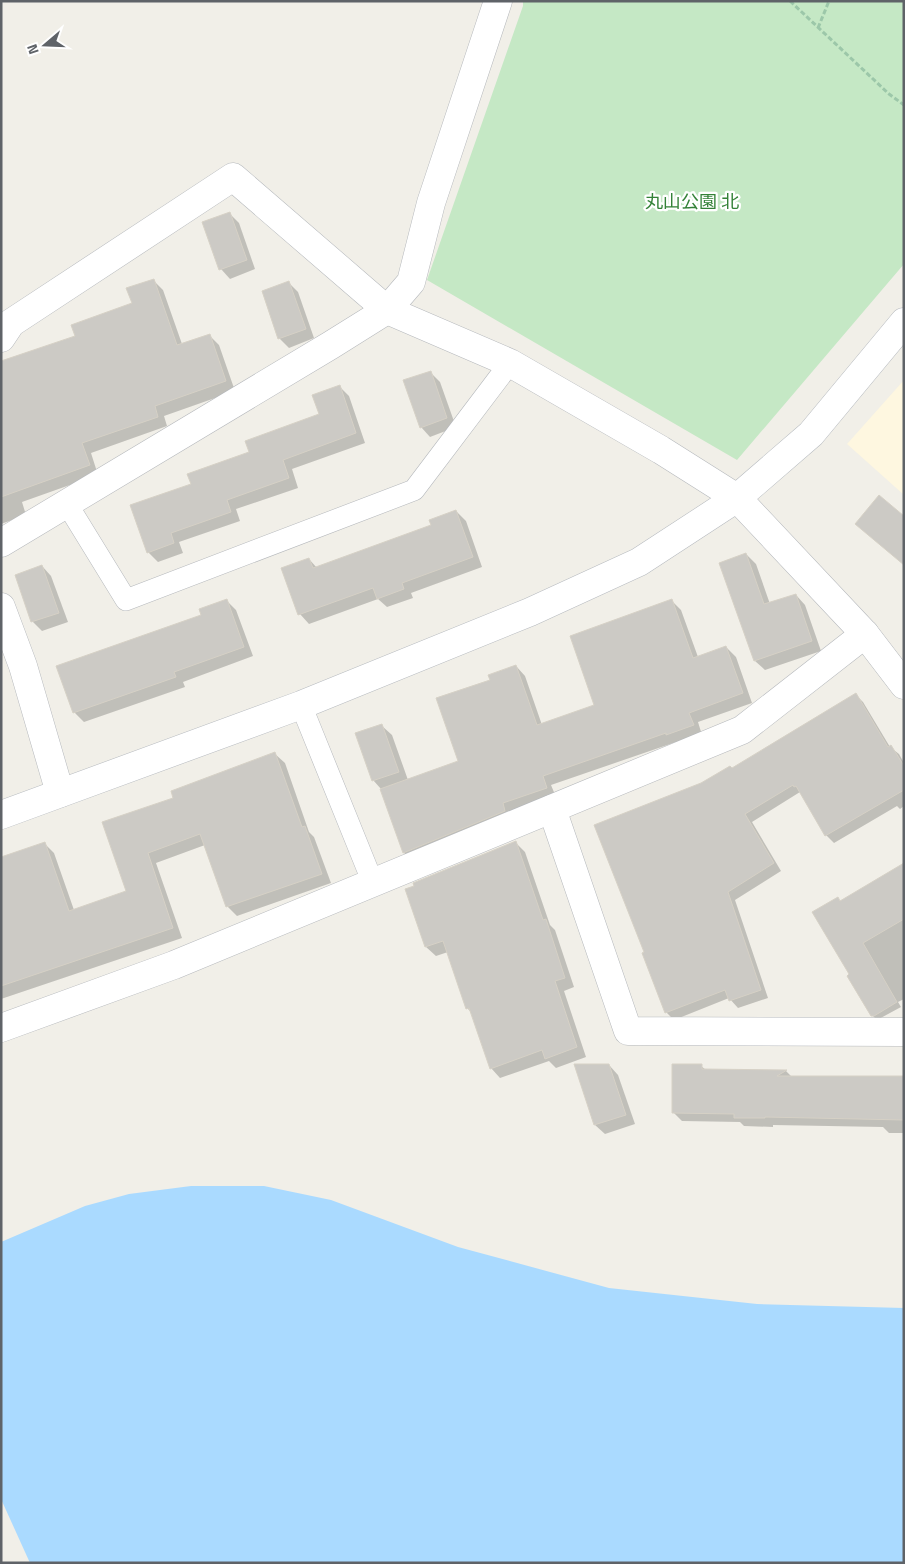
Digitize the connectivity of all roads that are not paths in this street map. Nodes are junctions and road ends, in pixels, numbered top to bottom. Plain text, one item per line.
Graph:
1 (498, 1) edge
2 (387, 310) junction
3 (904, 322) edge
4 (1, 338) edge
5 (510, 363) junction
6 (737, 498) junction
7 (67, 504) junction
8 (1, 543) edge
9 (1, 607) edge
10 (865, 634) junction
11 (904, 685) edge
12 (301, 705) junction
13 (60, 793) junction
14 (552, 809) junction
15 (1, 815) edge
16 (373, 883) junction
17 (1, 1028) edge
18 (904, 1032) edge

1 - 2 street
2 - 4 street
2 - 5 street
2 - 7 street
3 - 6 street
5 - 6 street
5 - 7 lane
6 - 10 street
6 - 12 street
7 - 8 street
9 - 13 street
10 - 11 street
10 - 14 street
12 - 13 street
12 - 16 lane
13 - 15 street
14 - 16 street
14 - 18 street
16 - 17 street

